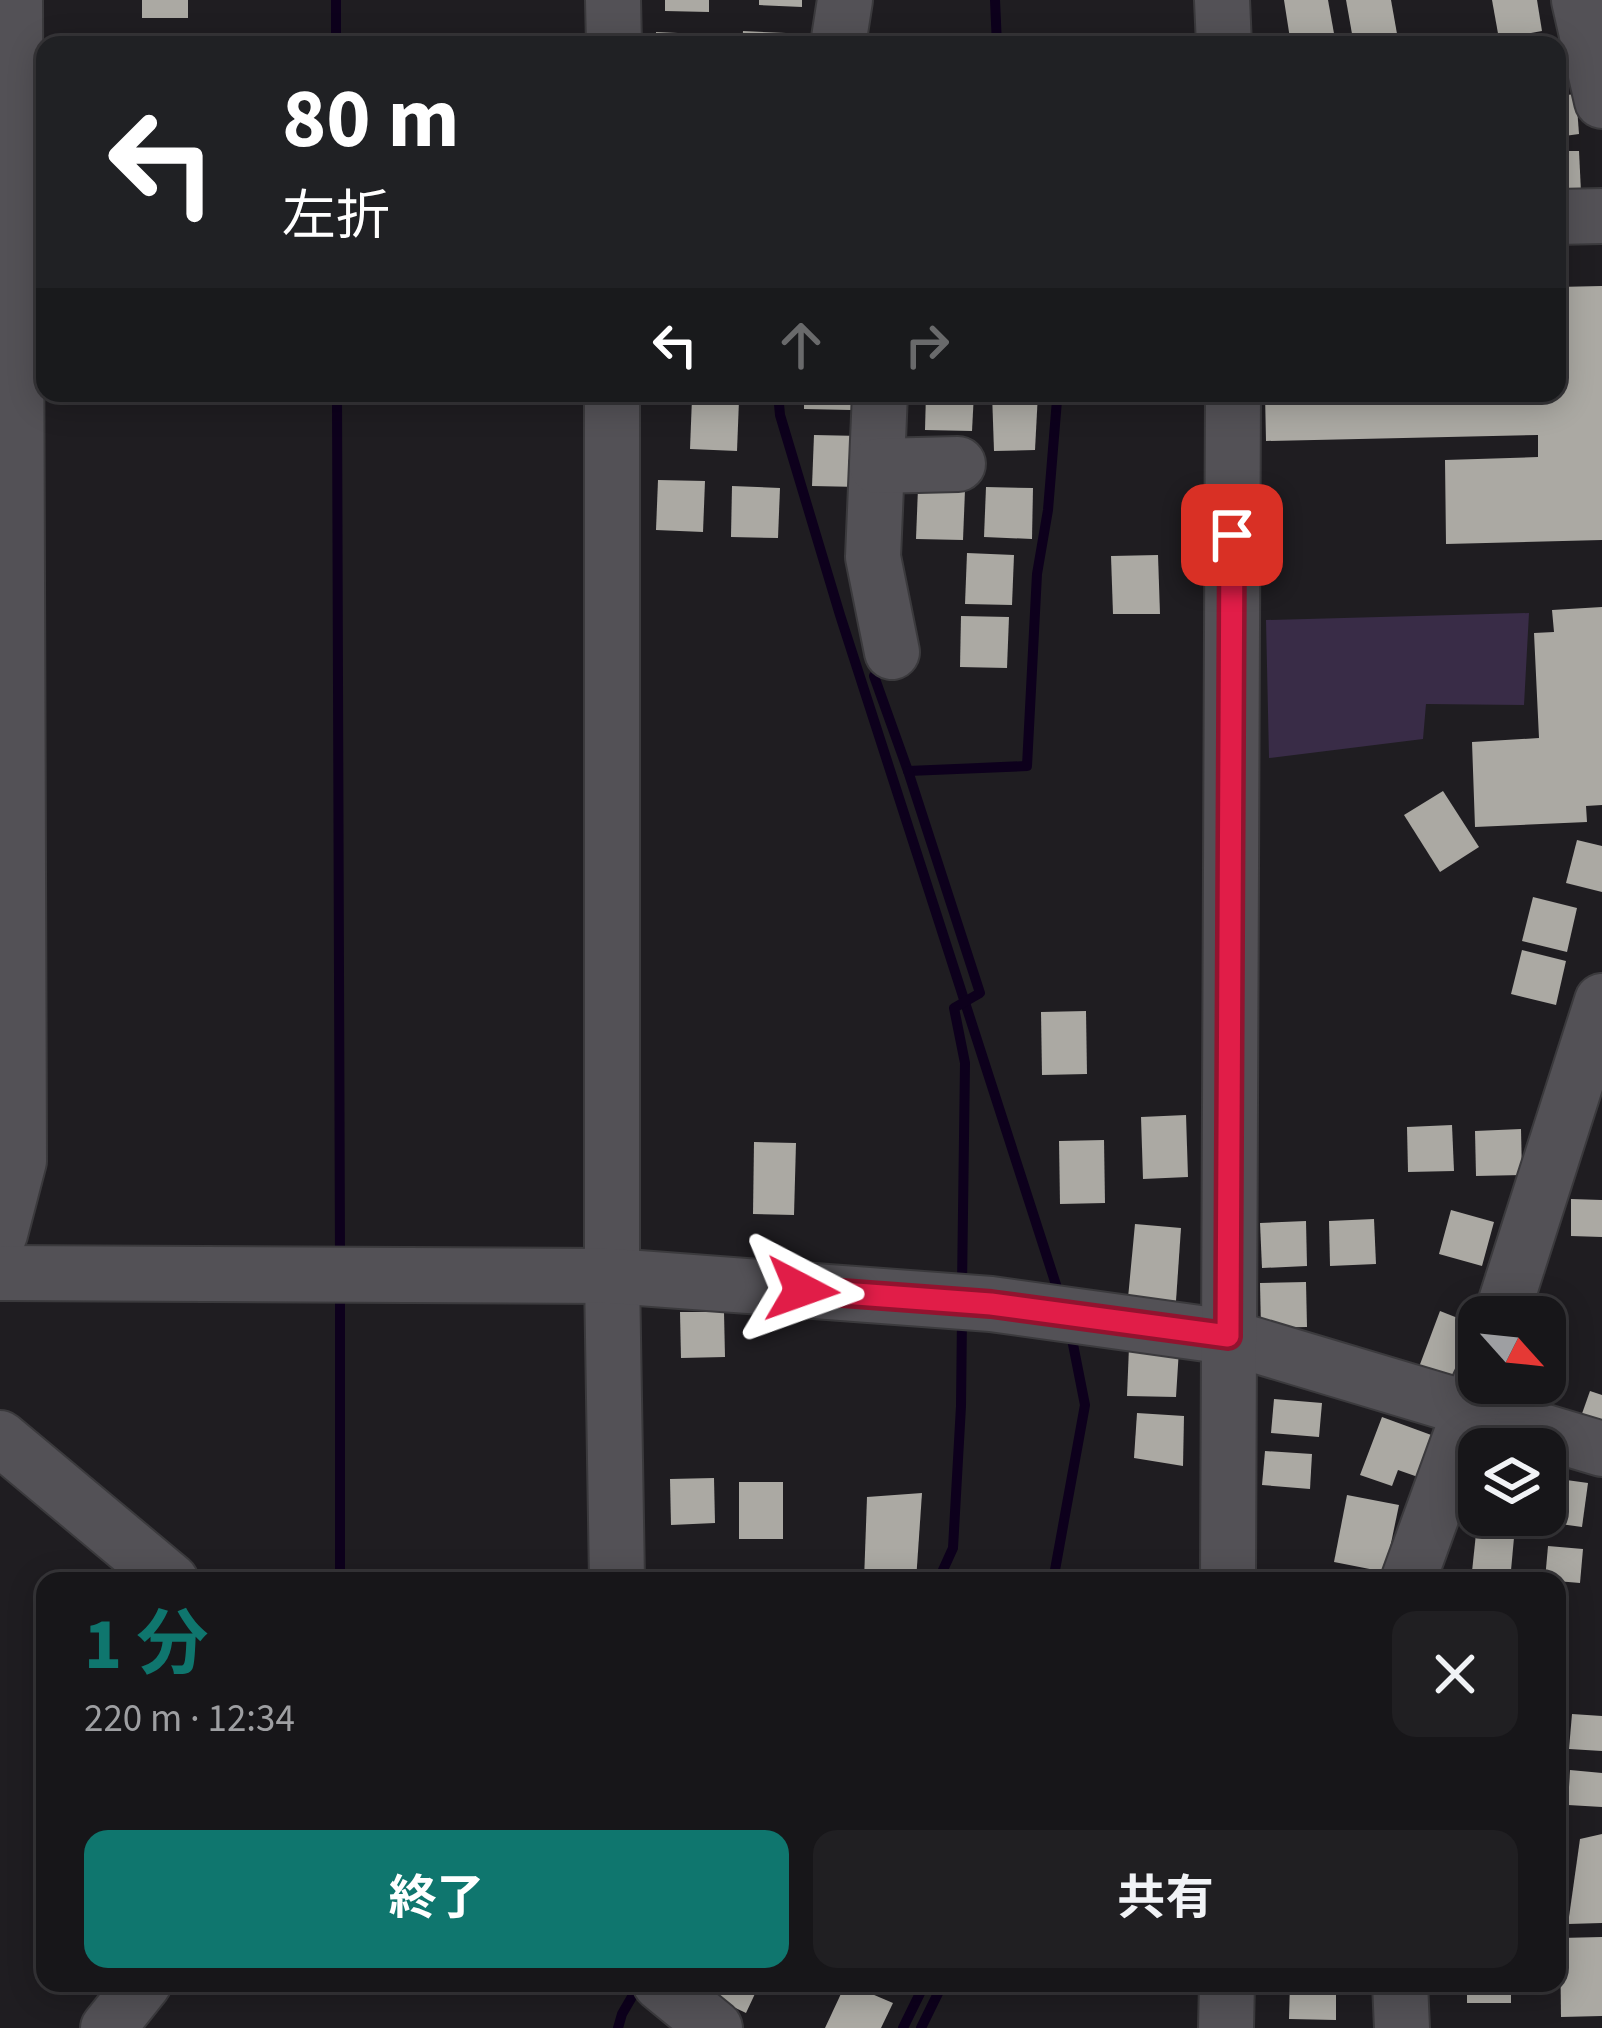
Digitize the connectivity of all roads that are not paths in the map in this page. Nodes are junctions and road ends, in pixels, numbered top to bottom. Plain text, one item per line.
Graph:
1 (15, 0) edge
2 (614, 0) edge
3 (845, 0) edge
4 (1222, 0) edge
5 (1579, 0) edge
6 (614, 36) edge
7 (839, 36) edge
8 (1224, 36) edge
9 (1602, 100) edge
10 (1602, 216) edge
11 (1566, 217) edge
12 (30, 235) edge
13 (612, 402) edge
14 (880, 402) edge
15 (1233, 402) edge
16 (958, 464) dead end
17 (877, 466) junction
18 (8, 489) edge
19 (892, 652) dead end
20 (1602, 1000) edge
21 (0, 1234) edge
22 (0, 1273) edge
23 (613, 1276) junction
24 (1508, 1296) edge
25 (1228, 1336) junction
26 (1458, 1392) edge
27 (1473, 1404) edge
28 (1495, 1404) edge
29 (0, 1438) edge
30 (1602, 1449) edge
31 (160, 1572) edge
32 (616, 1572) edge
33 (1228, 1572) edge
34 (1411, 1572) edge
35 (138, 1992) edge
36 (671, 1992) edge
37 (1227, 1992) edge
38 (1400, 1992) edge
39 (108, 2028) edge
40 (715, 2028) edge
41 (1226, 2028) edge
42 (1402, 2028) edge

1 - 12 street
2 - 6 street
3 - 7 street
4 - 8 street
5 - 9 street
10 - 11 street
12 - 18 street
13 - 23 street
14 - 17 street
15 - 25 street
16 - 17 street
17 - 19 street
18 - 21 street
20 - 24 street
22 - 23 street
23 - 25 street
23 - 32 street
25 - 26 street
25 - 33 street
27 - 34 street
28 - 30 street
29 - 31 street
35 - 39 street
36 - 40 street
37 - 41 street
38 - 42 street

